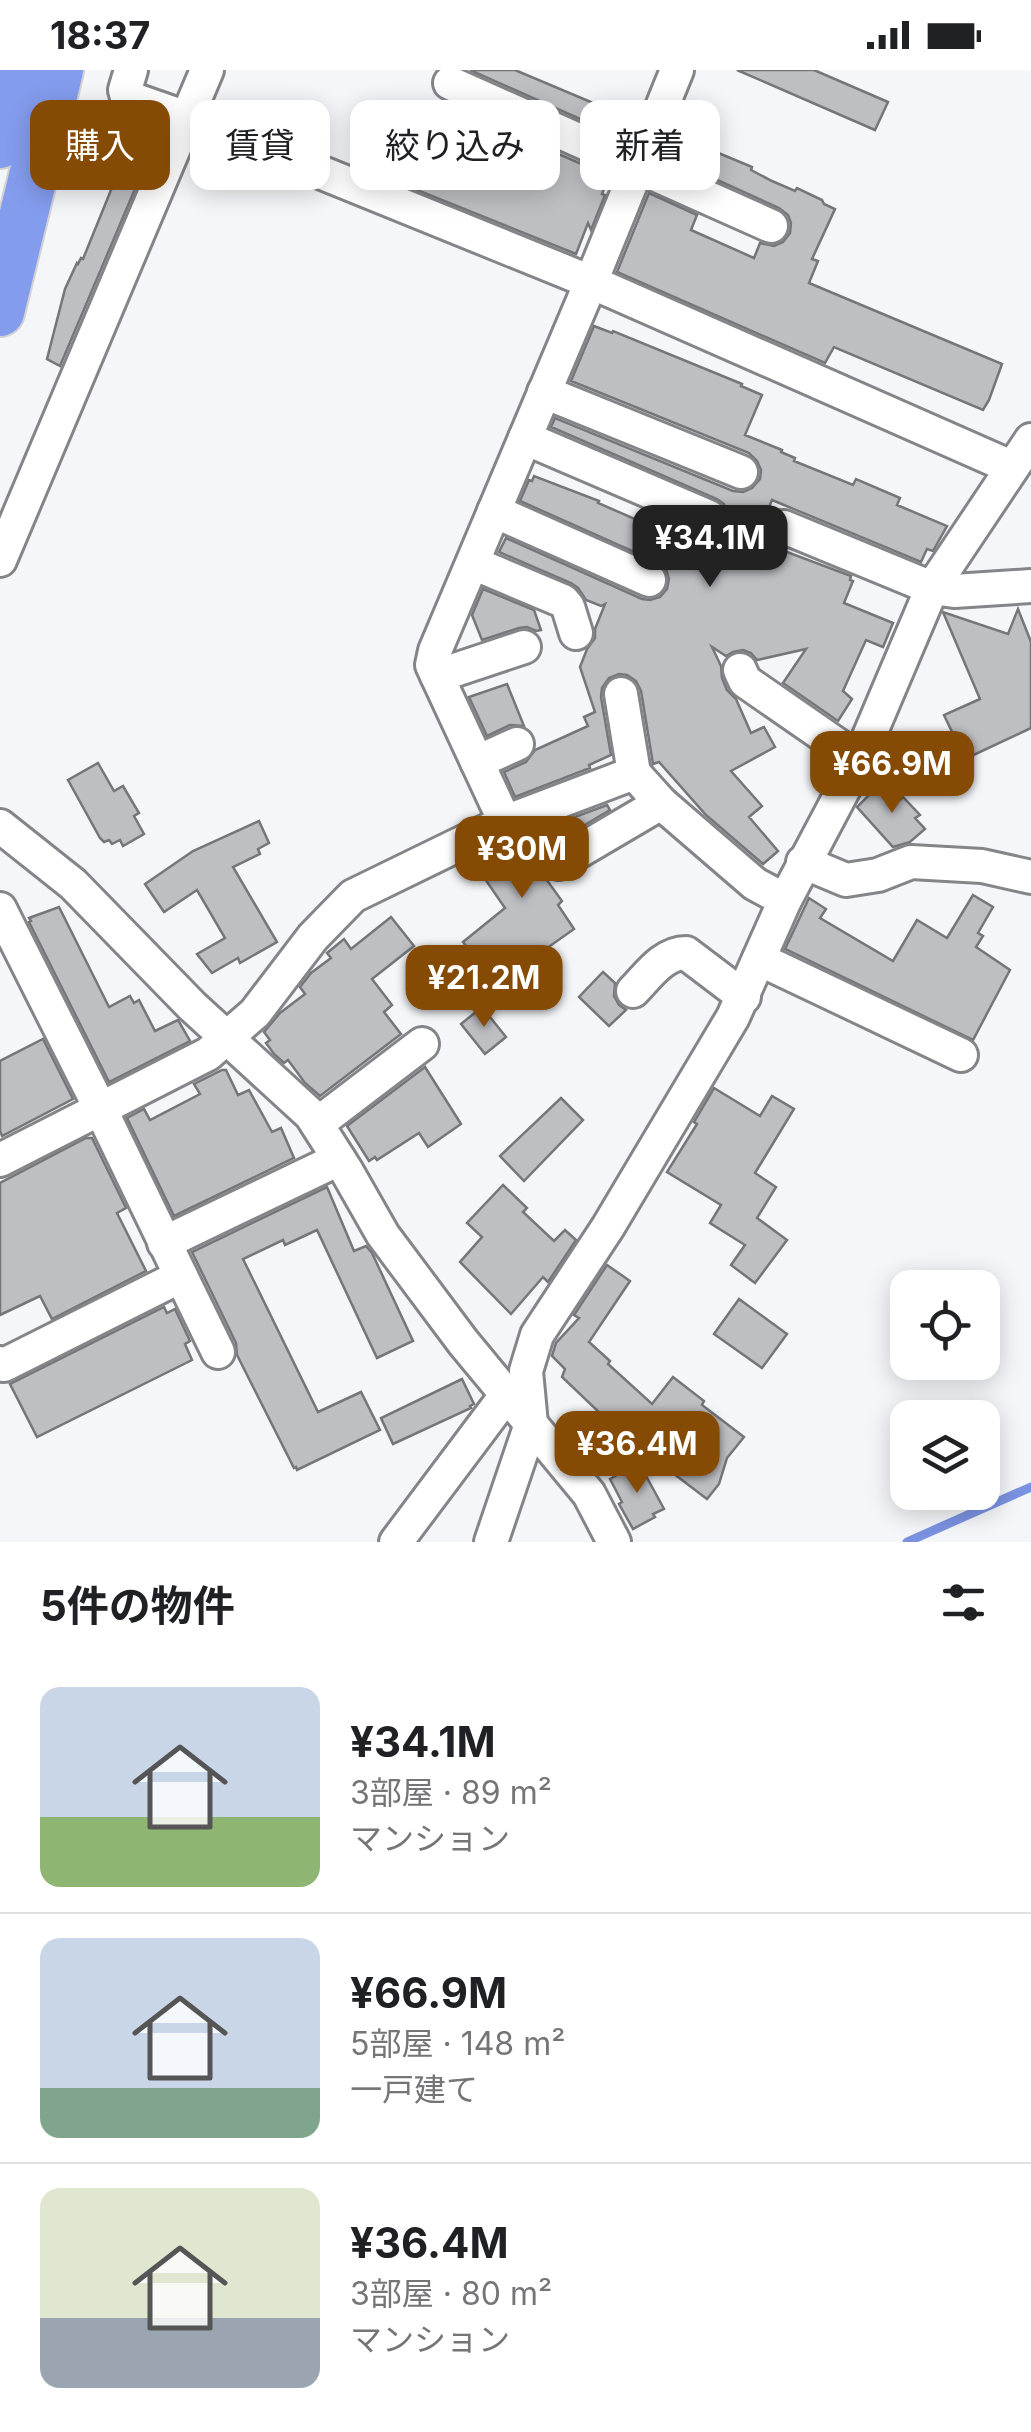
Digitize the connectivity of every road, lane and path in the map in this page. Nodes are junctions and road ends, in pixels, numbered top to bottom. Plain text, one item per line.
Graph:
1 (20, 70) edge
2 (59, 70) edge
3 (130, 70) edge
4 (207, 70) edge
5 (676, 70) edge
6 (450, 83) dead end
7 (664, 100) edge
8 (187, 118) junction
9 (580, 139) edge
10 (0, 144) edge
11 (628, 190) edge
12 (694, 190) edge
13 (772, 226) dead end
14 (591, 282) junction
15 (0, 312) edge
16 (544, 392) junction
17 (525, 438) junction
18 (1031, 440) edge
19 (1011, 467) junction
20 (741, 472) dead end
21 (494, 511) junction
22 (709, 517) dead end
23 (784, 527) dead end
24 (0, 560) edge
25 (473, 563) junction
26 (649, 580) dead end
27 (1031, 586) edge
28 (932, 588) junction
29 (576, 632) dead end
30 (524, 648) dead end
31 (740, 670) dead end
32 (437, 676) junction
33 (621, 694) dead end
34 (517, 744) dead end
35 (859, 760) junction
36 (477, 762) junction
37 (634, 773) junction
38 (661, 803) junction
39 (505, 822) junction
40 (0, 826) edge
41 (803, 862) junction
42 (559, 863) dead end
43 (1031, 877) edge
44 (785, 900) junction
45 (0, 909) edge
46 (759, 959) junction
47 (632, 992) dead end
48 (744, 997) junction
49 (228, 1038) junction
50 (422, 1044) dead end
51 (961, 1055) dead end
52 (101, 1110) junction
53 (317, 1124) junction
54 (340, 1159) junction
55 (0, 1160) edge
56 (164, 1243) junction
57 (181, 1276) junction
58 (218, 1352) dead end
59 (0, 1364) edge
60 (507, 1394) junction
61 (531, 1424) junction
62 (396, 1542) edge
63 (491, 1542) edge
64 (614, 1542) edge

1 - 10 highway
2 - 15 highway
3 - 8 street
4 - 8 street
5 - 7 street
6 - 9 street
8 - 14 street
8 - 24 street
11 - 14 street
12 - 13 street
14 - 16 street
14 - 19 street
16 - 17 street
16 - 20 street
17 - 21 street
17 - 22 street
18 - 19 street
19 - 28 street
21 - 25 street
21 - 26 street
23 - 28 street
25 - 29 street
25 - 32 street
27 - 28 street
28 - 35 street
30 - 32 street
31 - 35 street
32 - 36 street
33 - 37 street
34 - 36 street
35 - 41 street
36 - 39 street
37 - 38 street
37 - 39 street
38 - 42 street
38 - 44 street
39 - 49 street
40 - 49 street
41 - 43 street
41 - 44 street
44 - 46 street
45 - 52 street
46 - 48 street
46 - 51 street
47 - 48 street
48 - 61 street
49 - 52 street
49 - 53 street
50 - 53 street
52 - 55 street
52 - 56 street
53 - 54 street
54 - 56 street
54 - 60 street
56 - 57 street
57 - 58 street
57 - 59 street
60 - 61 street
60 - 62 street
61 - 63 street
61 - 64 street

